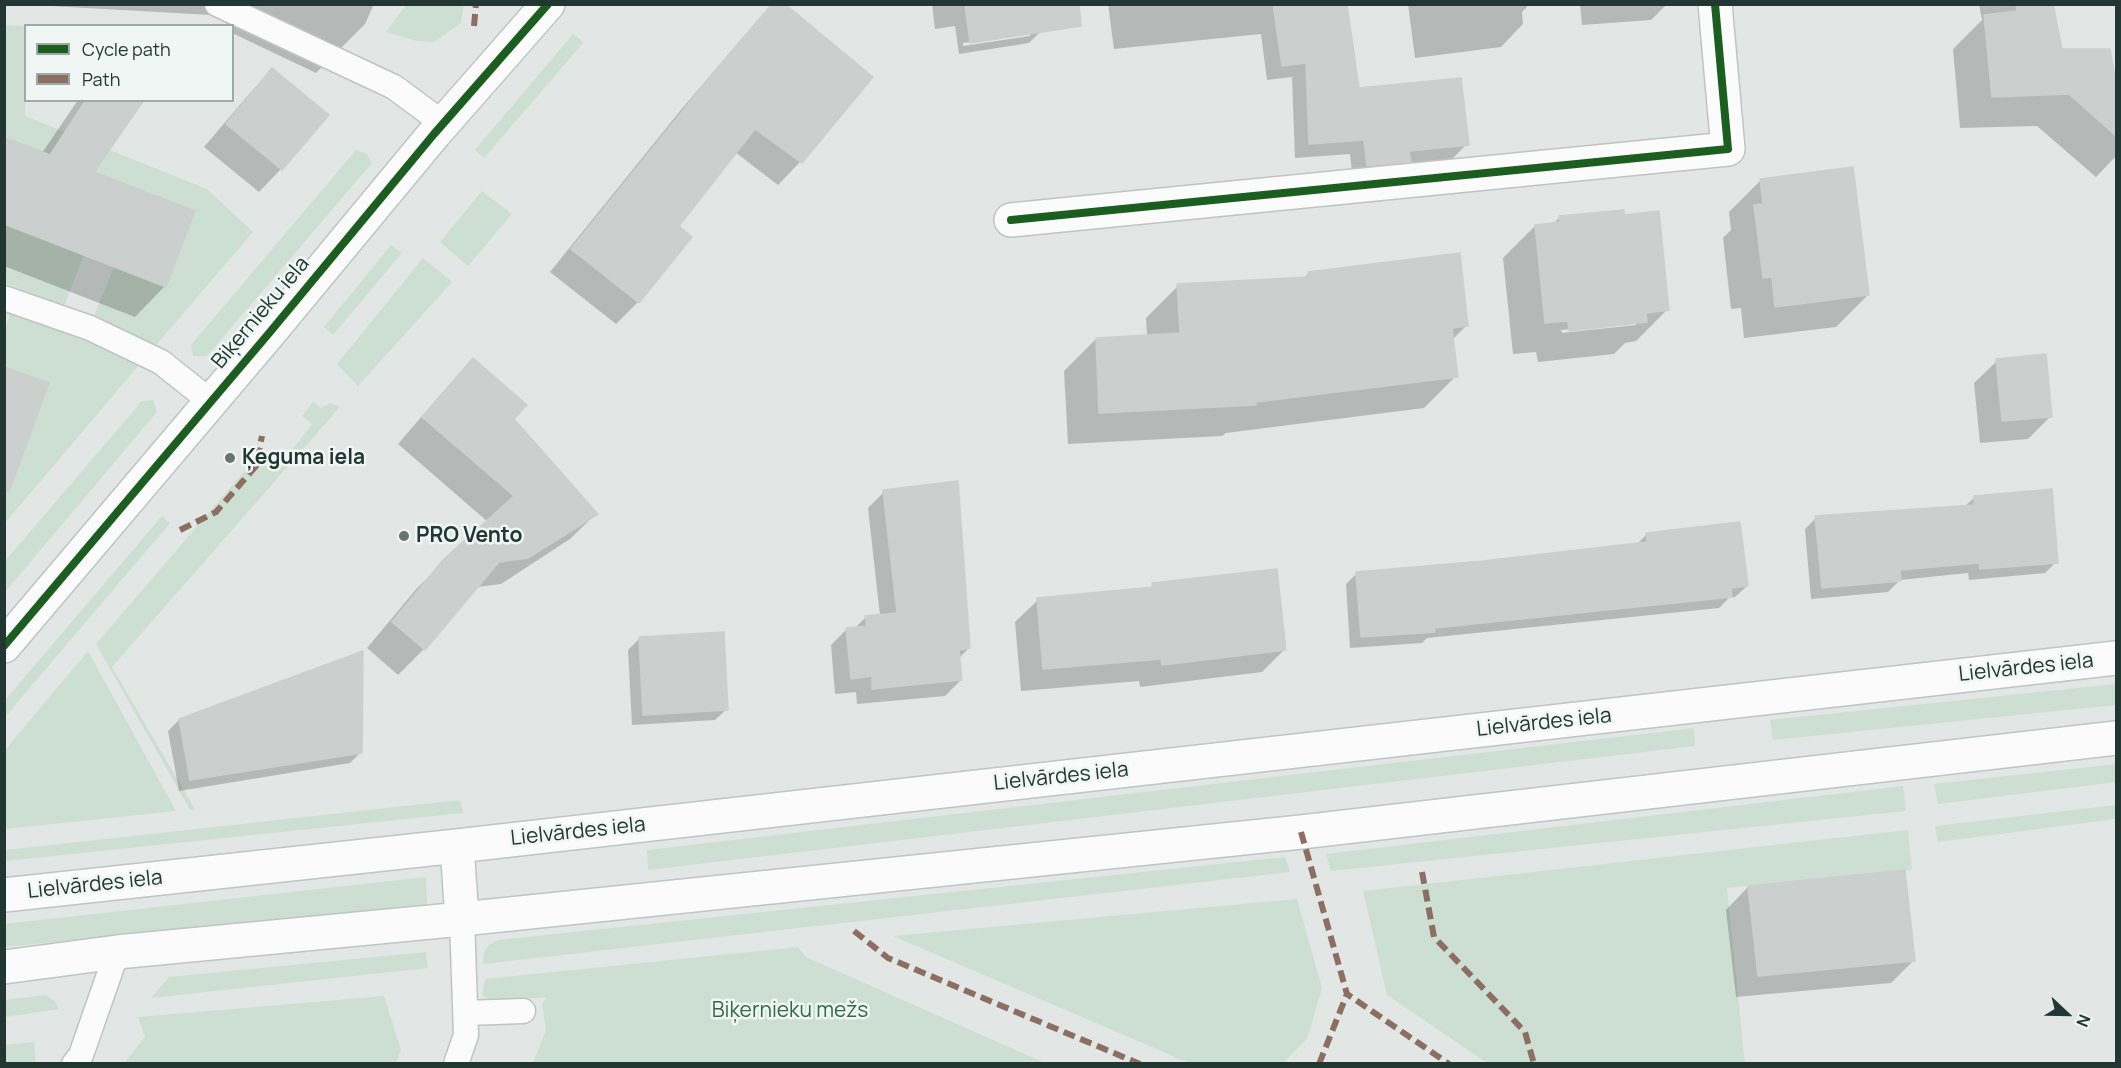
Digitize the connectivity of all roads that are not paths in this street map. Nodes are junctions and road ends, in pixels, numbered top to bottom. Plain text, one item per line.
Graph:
1 (217, 4) edge
2 (548, 4) edge
3 (1715, 4) edge
4 (444, 124) junction
5 (1011, 220) dead end
6 (4, 298) edge
7 (210, 401) junction
8 (4, 646) edge
9 (2116, 658) edge
10 (2116, 738) edge
11 (457, 846) junction
12 (4, 895) edge
13 (462, 919) junction
14 (117, 952) junction
15 (4, 967) edge
16 (523, 1011) dead end
17 (466, 1013) junction
18 (74, 1064) edge
19 (456, 1064) edge

1 - 4 lane
2 - 4 main road, Biķernieku iela
3 - 5 main road
4 - 7 main road, Biķernieku iela
6 - 7 lane
7 - 8 main road, Biķernieku iela
9 - 11 main road, Lielvārdes iela
10 - 13 main road
11 - 12 main road, Lielvārdes iela
11 - 13 main road
13 - 14 main road
13 - 17 lane
14 - 15 main road
14 - 18 lane
16 - 17 lane
17 - 19 lane

